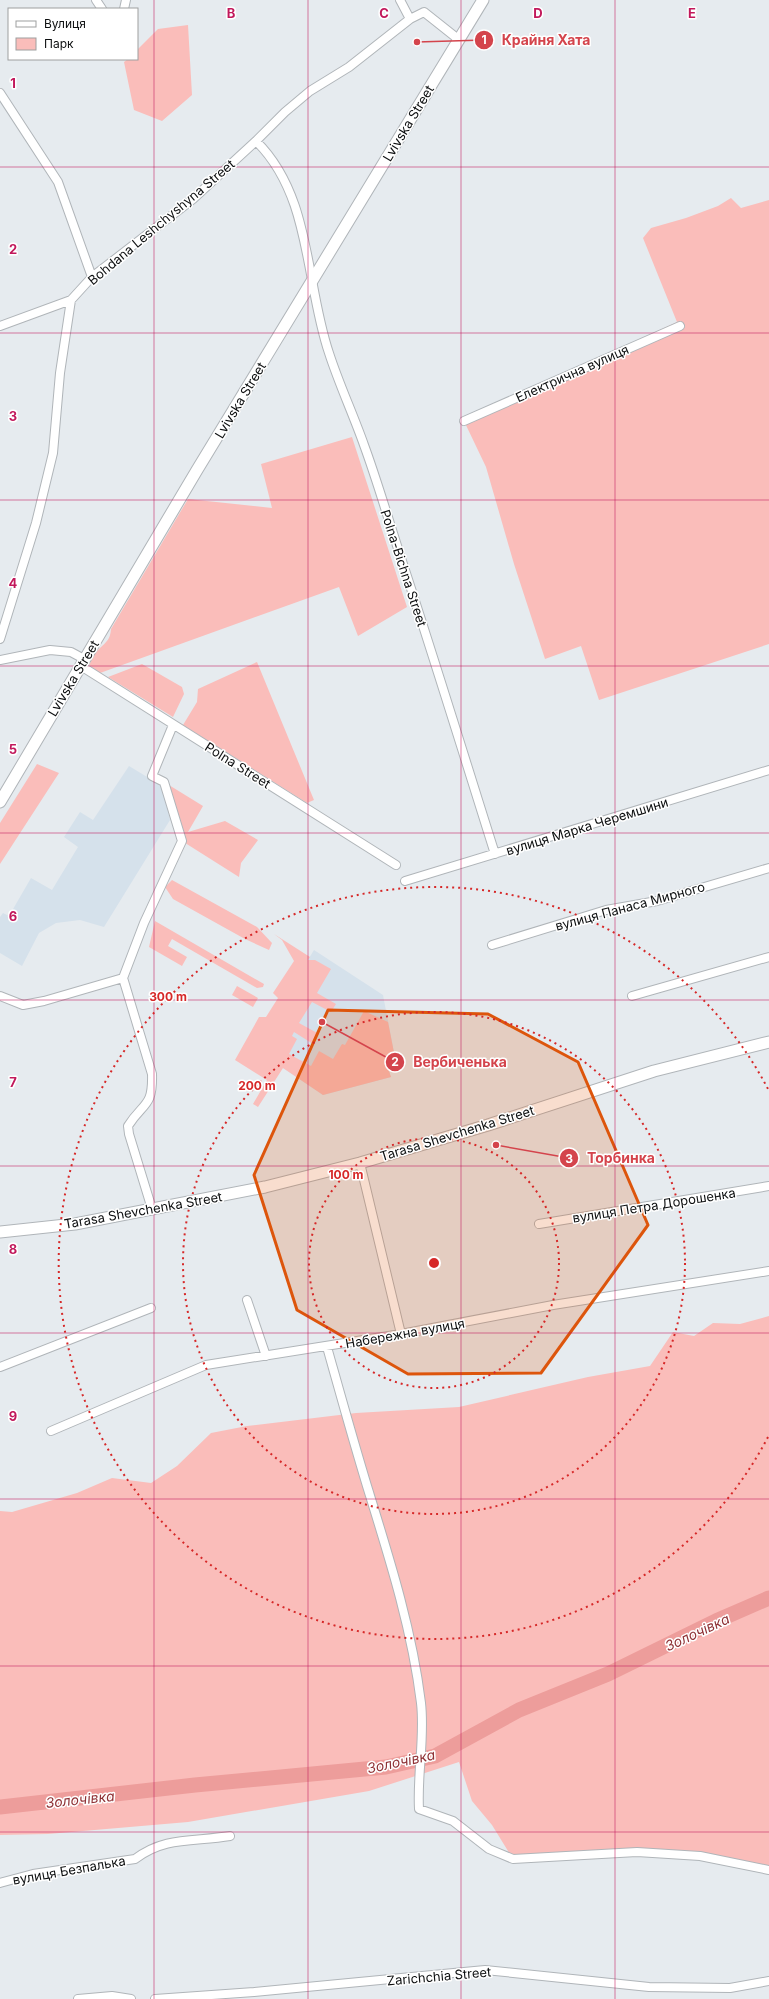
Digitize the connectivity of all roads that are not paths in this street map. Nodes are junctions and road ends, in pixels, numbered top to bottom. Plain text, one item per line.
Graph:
1 (400, 0) edge
2 (483, 0) edge
3 (410, 19) junction
4 (458, 39) junction
5 (0, 93) edge
6 (256, 141) junction
7 (92, 277) junction
8 (312, 283) junction
9 (71, 300) junction
10 (0, 326) edge
11 (680, 326) dead end
12 (464, 421) dead end
13 (0, 639) edge
14 (0, 660) edge
15 (82, 662) junction
16 (174, 724) junction
17 (769, 770) edge
18 (0, 802) edge
19 (495, 854) junction
20 (396, 865) dead end
21 (769, 868) edge
22 (404, 881) dead end
23 (492, 945) dead end
24 (769, 957) edge
25 (123, 978) junction
26 (0, 996) edge
27 (632, 996) dead end
28 (769, 1042) edge
29 (360, 1163) junction
30 (769, 1186) edge
31 (152, 1209) junction
32 (539, 1224) dead end
33 (0, 1232) edge
34 (769, 1271) edge
35 (247, 1300) dead end
36 (151, 1308) dead end
37 (401, 1334) junction
38 (327, 1347) junction
39 (266, 1356) junction
40 (0, 1367) edge
41 (51, 1431) dead end
42 (230, 1836) dead end
43 (769, 1870) edge
44 (0, 1883) edge
45 (769, 1981) edge
46 (255, 1996) edge
47 (78, 1999) edge
48 (131, 1999) edge
49 (155, 1999) edge

1 - 3 street
2 - 4 main road, Lvivska Street
3 - 4 street
3 - 6 street, Bohdana Leshchyshyna Street
4 - 8 main road, Lvivska Street
5 - 7 street
6 - 7 street, Bohdana Leshchyshyna Street
6 - 8 street, Polna-Bichna Street
7 - 9 street, Bohdana Leshchyshyna Street
8 - 15 main road, Lvivska Street
8 - 19 street, Polna-Bichna Street
9 - 10 street
9 - 13 street
11 - 12 street, Електрична вулиця
14 - 15 street, Polna Street
15 - 16 street, Polna Street
15 - 18 main road, Lvivska Street
16 - 20 street, Polna Street
16 - 25 street
17 - 19 street, вулиця Марка Черемшини
19 - 22 street, вулиця Марка Черемшини
21 - 23 street, вулиця Панаса Мирного
24 - 27 street
25 - 26 street
25 - 31 street
28 - 29 main road, Tarasa Shevchenka Street
29 - 31 main road, Tarasa Shevchenka Street
29 - 37 street
30 - 32 street, вулиця Петра Дорошенка
31 - 33 main road, Tarasa Shevchenka Street
34 - 37 street, Набережна вулиця
35 - 39 street
36 - 40 street
37 - 38 street, Набережна вулиця
38 - 39 street, Набережна вулиця
38 - 43 street
39 - 41 street, Набережна вулиця
42 - 44 street, вулиця Безпалька
45 - 46 street, Zarichchia Street
46 - 49 street, Zarichchia Street
47 - 48 street

